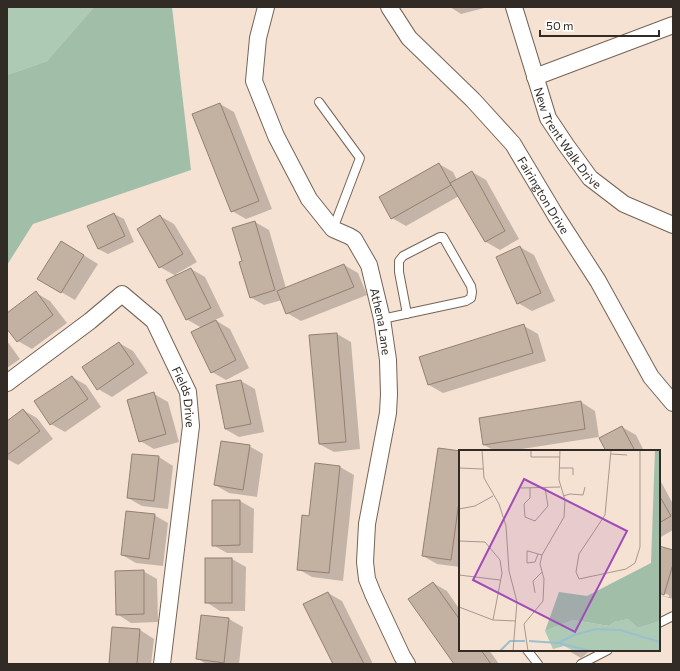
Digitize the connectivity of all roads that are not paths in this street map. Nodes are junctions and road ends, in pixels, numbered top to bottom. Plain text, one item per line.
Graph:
1 (266, 7) edge
2 (390, 7) edge
3 (514, 7) edge
4 (673, 25) edge
5 (535, 77) junction
6 (319, 102) dead end
7 (673, 225) edge
8 (333, 229) junction
9 (407, 314) junction
10 (382, 319) junction
11 (7, 383) edge
12 (673, 403) edge
13 (673, 616) edge
14 (660, 622) edge
15 (528, 651) edge
16 (606, 651) edge
17 (162, 664) edge
18 (407, 664) edge
19 (538, 664) edge
20 (582, 664) edge

1 - 8 street, Athena Lane
2 - 12 street, Fairington Drive
3 - 5 street, New Trent Walk Drive
4 - 5 street
5 - 7 street, New Trent Walk Drive
6 - 8 lane
8 - 10 street, Athena Lane
9 - 9 lane
9 - 10 lane
10 - 18 street, Athena Lane
11 - 17 street, Fields Drive
13 - 14 lane
15 - 19 lane
16 - 20 lane

